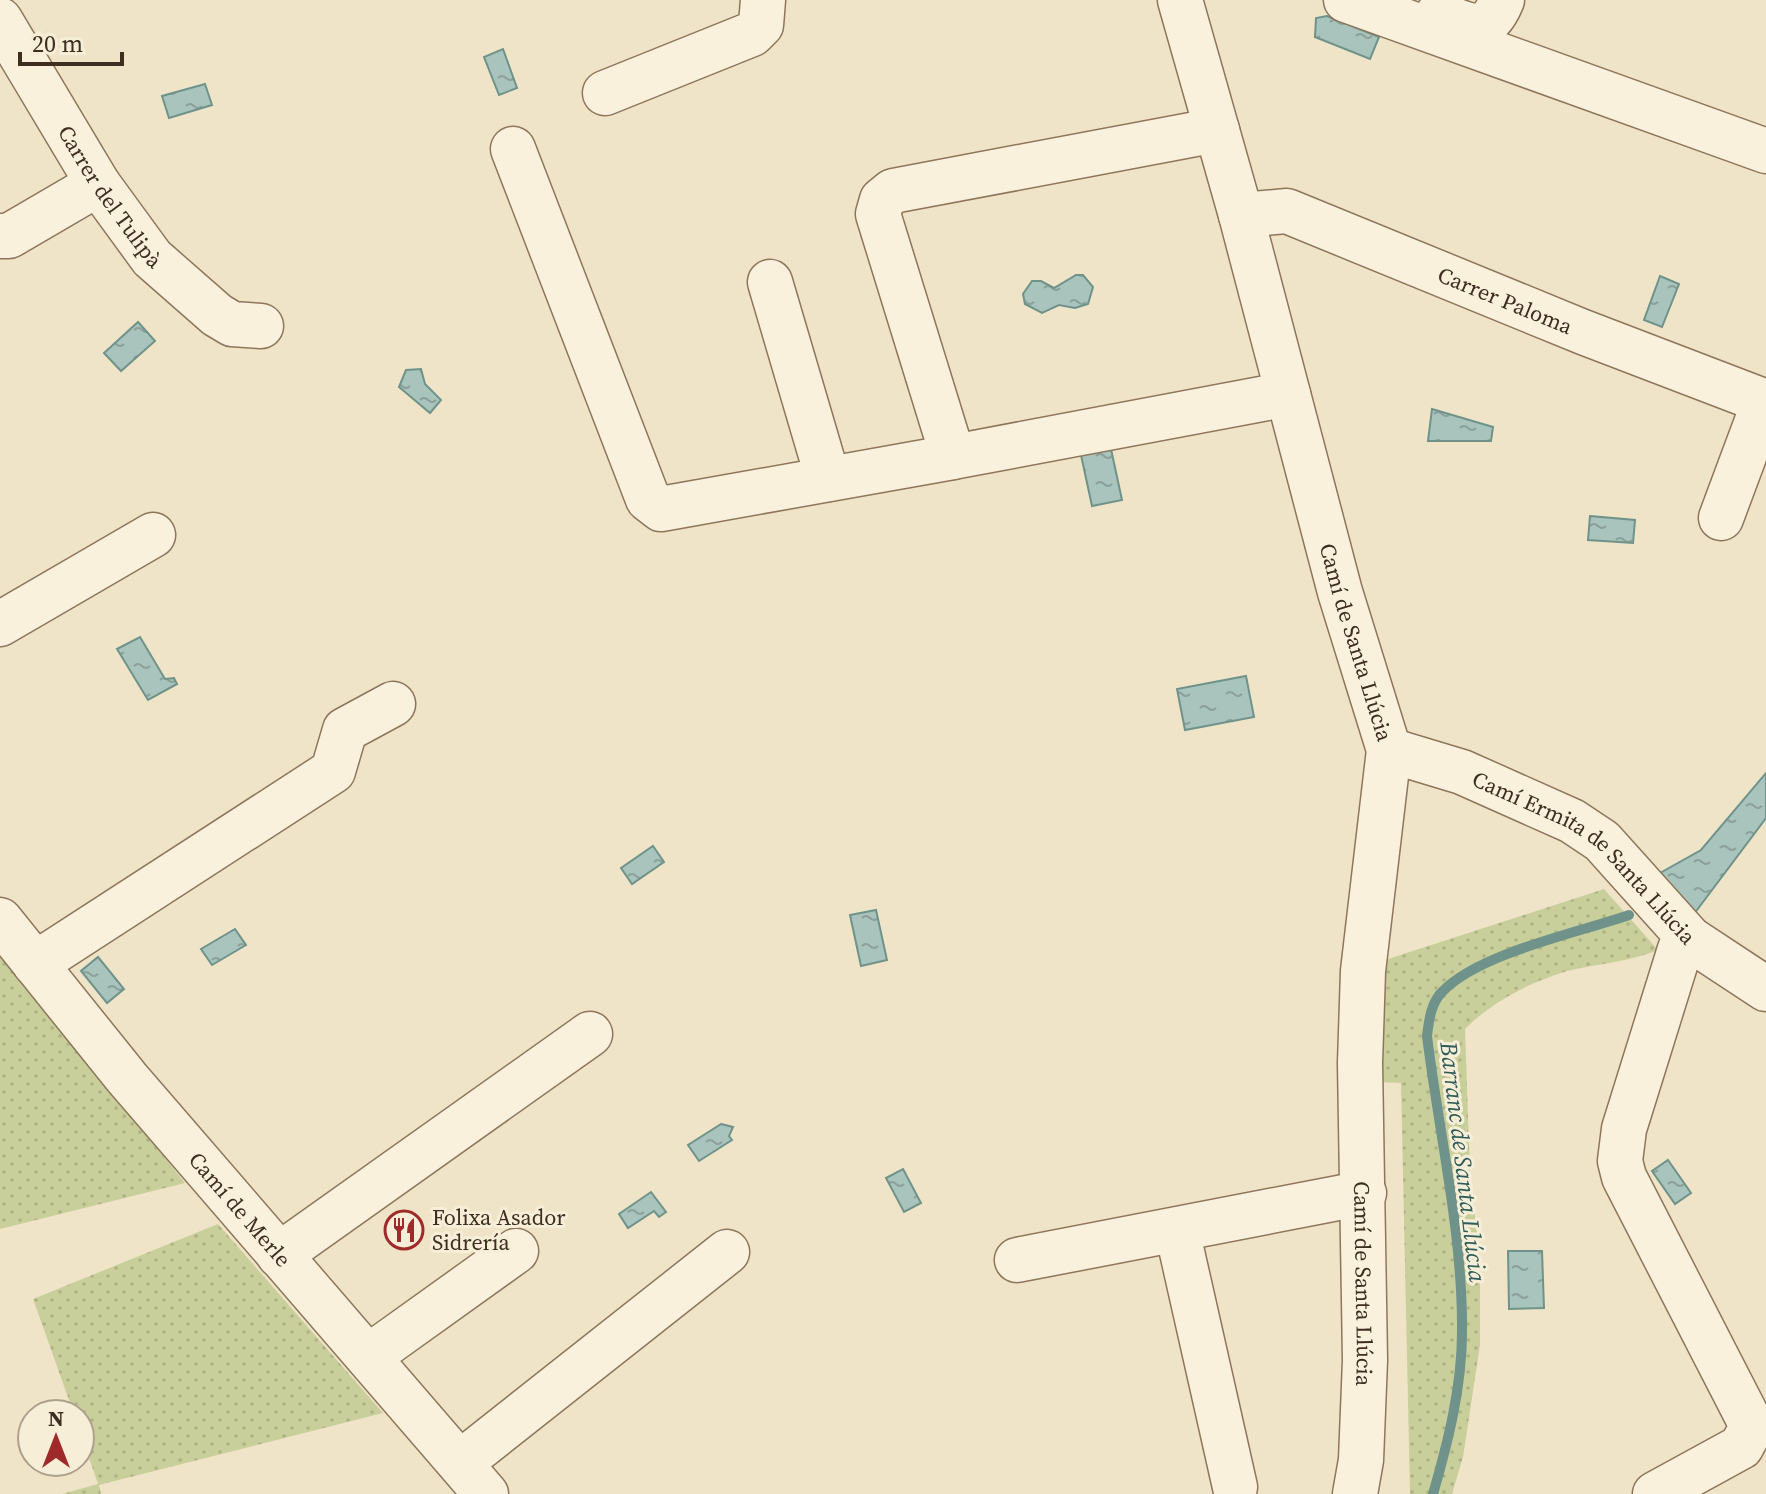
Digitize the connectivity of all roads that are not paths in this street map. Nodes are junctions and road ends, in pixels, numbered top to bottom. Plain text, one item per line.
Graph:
1 (763, 0) edge
2 (1346, 0) edge
3 (1399, 0) edge
4 (1502, 0) edge
5 (1187, 8) edge
6 (0, 20) edge
7 (605, 93) dead end
8 (1217, 130) junction
9 (513, 149) dead end
10 (1766, 151) edge
11 (98, 184) junction
12 (1241, 215) junction
13 (0, 236) edge
14 (770, 282) dead end
15 (261, 326) dead end
16 (1288, 394) junction
17 (1766, 402) edge
18 (1766, 410) edge
19 (953, 457) junction
20 (828, 479) junction
21 (1721, 518) dead end
22 (153, 535) dead end
23 (0, 624) edge
24 (393, 704) dead end
25 (1389, 750) junction
26 (0, 920) edge
27 (1690, 939) junction
28 (35, 964) junction
29 (1766, 989) edge
30 (590, 1034) dead end
31 (1364, 1193) junction
32 (1177, 1230) junction
33 (516, 1251) dead end
34 (727, 1252) dead end
35 (279, 1255) junction
36 (1017, 1260) dead end
37 (368, 1357) junction
38 (473, 1478) edge
39 (1235, 1487) dead end
40 (1355, 1494) edge
41 (1655, 1494) edge

1 - 7 street
2 - 10 street
3 - 4 street
5 - 8 street, Camí de Santa Llúcia
6 - 11 street, Carrer del Tulipà
8 - 12 street, Camí de Santa Llúcia
8 - 19 street
9 - 20 street
11 - 13 street
11 - 15 street, Carrer del Tulipà
12 - 16 street, Camí de Santa Llúcia
12 - 17 street, Carrer Paloma
14 - 20 street
16 - 19 street
16 - 25 street, Camí de Santa Llúcia
18 - 21 street
19 - 20 street
22 - 23 street
24 - 28 street
25 - 27 street, Camí Ermita de Santa Llúcia
25 - 31 street, Camí de Santa Llúcia
26 - 28 street, Camí de Merle
27 - 29 street, Camí Ermita de Santa Llúcia
27 - 41 street
28 - 35 street, Camí de Merle
30 - 35 street
31 - 32 street
31 - 40 street, Camí de Santa Llúcia
32 - 36 street
32 - 39 street
33 - 37 street
34 - 38 street
35 - 37 street, Camí de Merle
37 - 38 street, Camí de Merle

